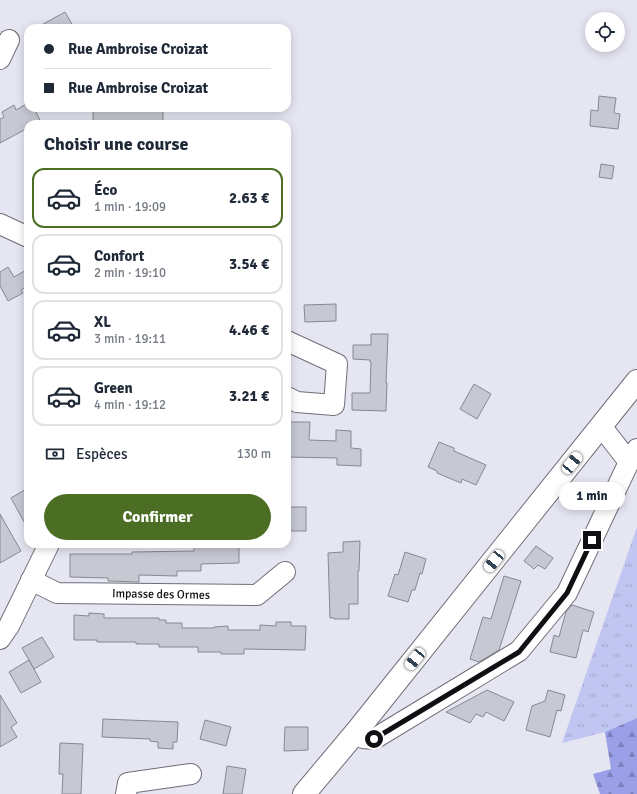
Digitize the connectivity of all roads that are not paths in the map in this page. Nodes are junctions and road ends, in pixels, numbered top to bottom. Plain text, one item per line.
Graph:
1 (9, 40) dead end
2 (0, 59) edge
3 (0, 224) edge
4 (24, 235) edge
5 (291, 343) edge
6 (637, 381) edge
7 (291, 399) edge
8 (601, 426) junction
9 (633, 455) edge
10 (47, 548) edge
11 (285, 572) dead end
12 (31, 580) junction
13 (0, 639) edge
14 (356, 732) junction
15 (191, 774) dead end
16 (126, 794) edge
17 (304, 794) edge

1 - 2 street
3 - 4 street
5 - 7 street
6 - 8 main road
8 - 9 street
8 - 14 main road
9 - 14 street
10 - 12 street
11 - 12 street, Impasse des Ormes
12 - 13 street
14 - 17 main road
15 - 16 street

